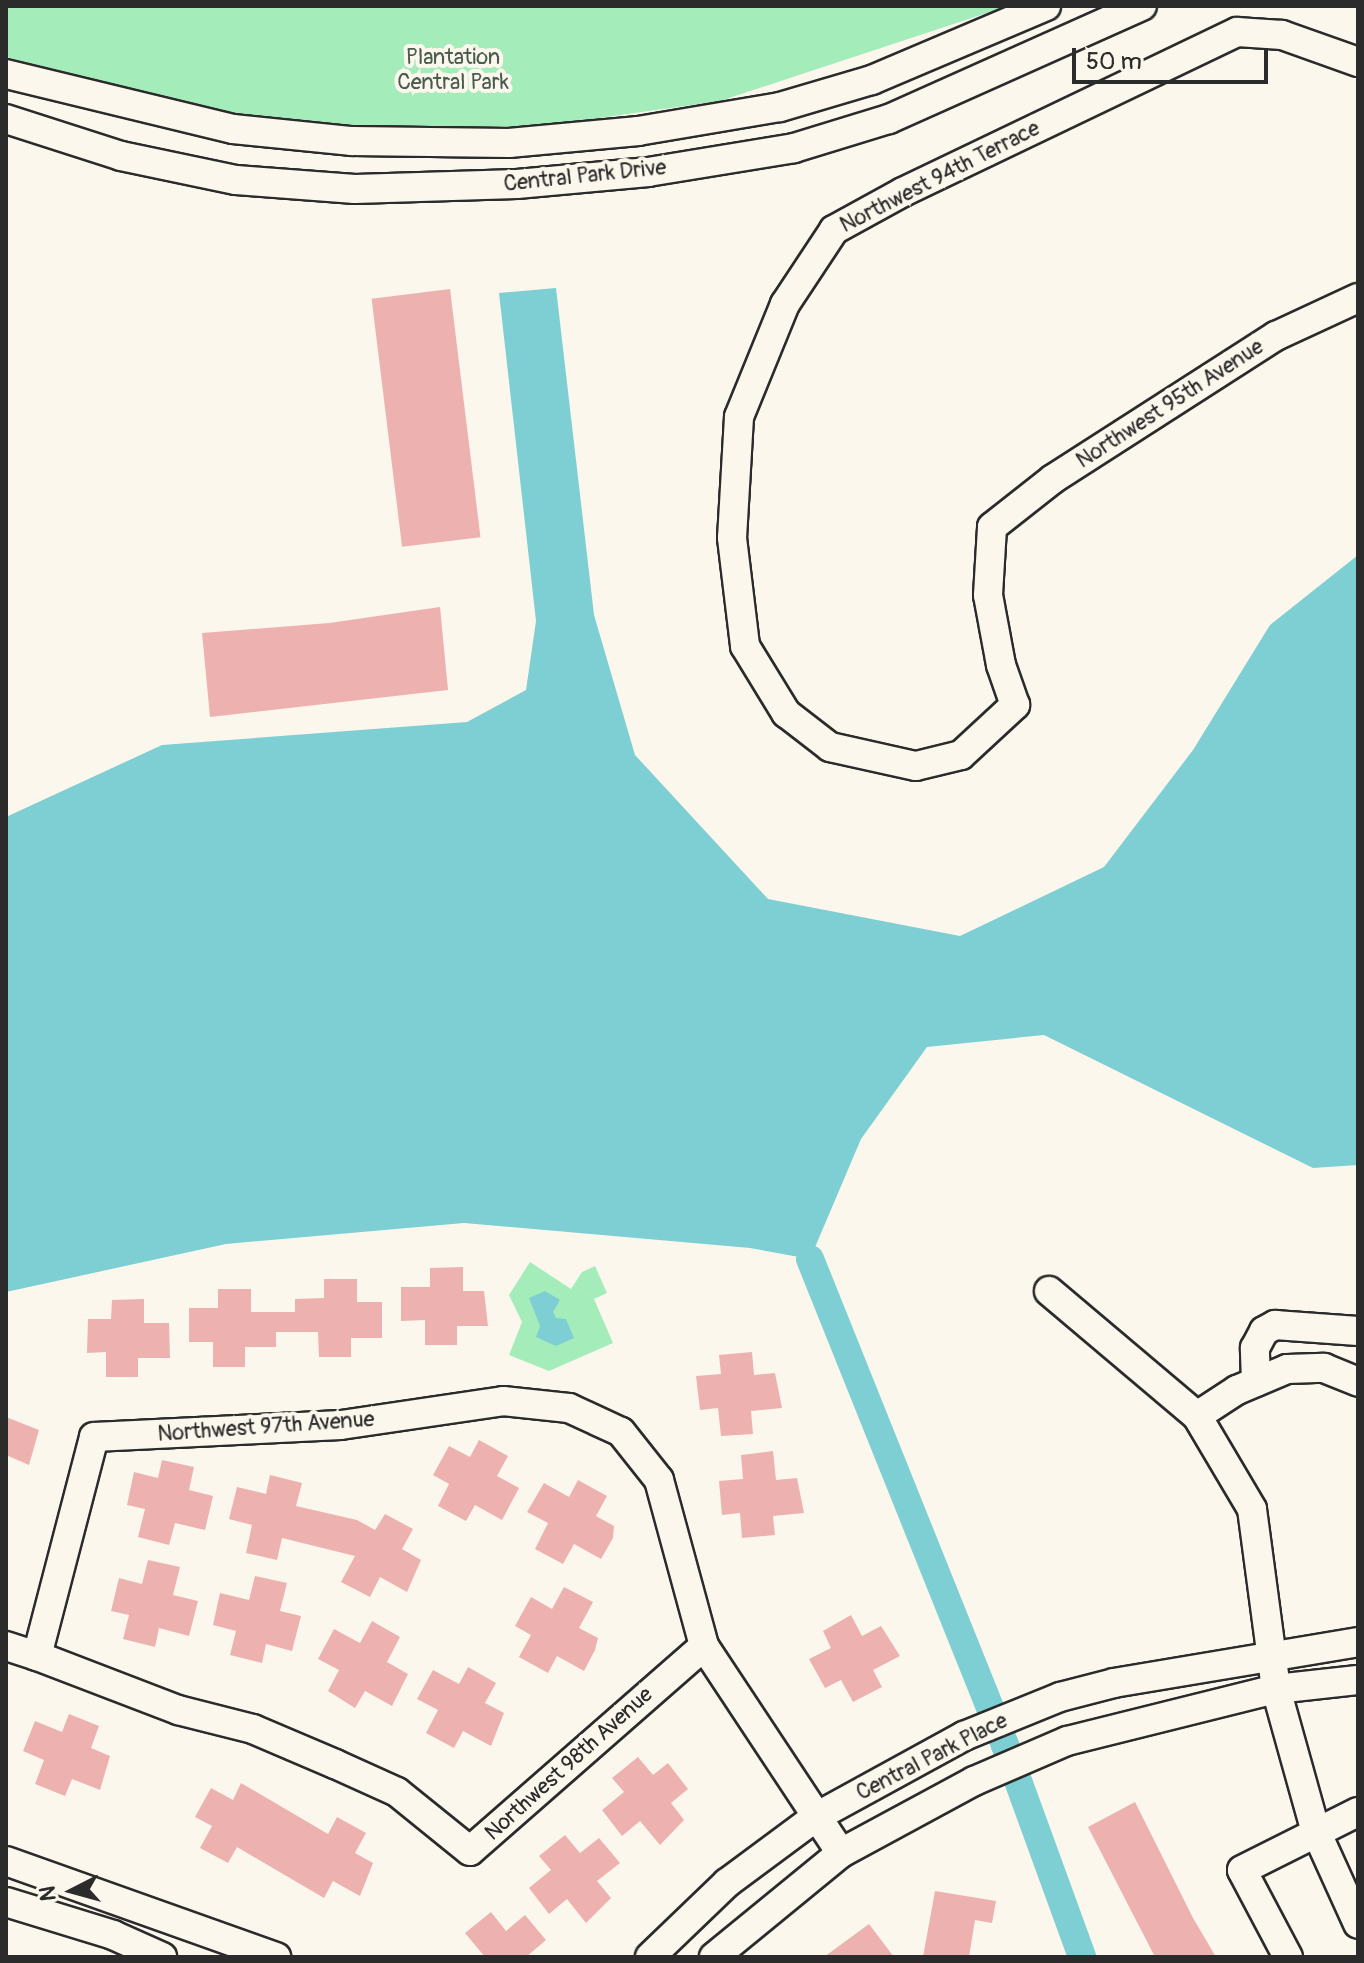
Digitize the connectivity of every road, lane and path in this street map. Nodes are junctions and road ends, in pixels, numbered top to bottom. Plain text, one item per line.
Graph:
1 (1046, 6) edge
2 (1142, 6) edge
3 (1358, 62) edge
4 (6, 74) edge
5 (6, 119) edge
6 (1358, 298) edge
7 (992, 527) joint
8 (1049, 1291) dead end
9 (1358, 1331) edge
10 (1256, 1382) junction
11 (1358, 1382) edge
12 (1197, 1416) junction
13 (1358, 1642) edge
14 (6, 1646) edge
15 (704, 1646) junction
16 (1273, 1655) junction
17 (37, 1656) junction
18 (1358, 1680) edge
19 (1276, 1689) junction
20 (1358, 1812) edge
21 (816, 1817) junction
22 (1315, 1829) junction
23 (841, 1853) junction
24 (6, 1861) edge
25 (127, 1901) junction
26 (6, 1902) edge
27 (162, 1913) junction
28 (1358, 1924) edge
29 (109, 1946) edge
30 (152, 1955) edge
31 (276, 1957) edge
32 (650, 1957) edge
33 (714, 1957) edge
34 (1288, 1957) edge

1 - 4 street, Central Park Drive
2 - 5 street, Central Park Drive
3 - 7 street, Northwest 94th Terrace
6 - 7 street, Northwest 95th Avenue
8 - 12 street
9 - 10 street
10 - 11 street
10 - 12 street
12 - 16 street
13 - 16 street, Central Park Place
14 - 17 street, Northwest 98th Avenue
15 - 17 street, Northwest 98th Avenue
15 - 17 street, Northwest 97th Avenue
15 - 21 street, Northwest 97th Avenue
16 - 19 street
16 - 21 street, Central Park Place
18 - 19 street, Central Park Place
19 - 22 street
19 - 23 street, Central Park Place
20 - 22 street
21 - 23 street, Northwest 97th Avenue
21 - 32 street, Central Park Place
22 - 28 street
22 - 34 street
23 - 33 street, Central Park Place
24 - 25 street
25 - 27 street
25 - 29 street
26 - 29 street
27 - 30 street
27 - 31 street
29 - 30 street

